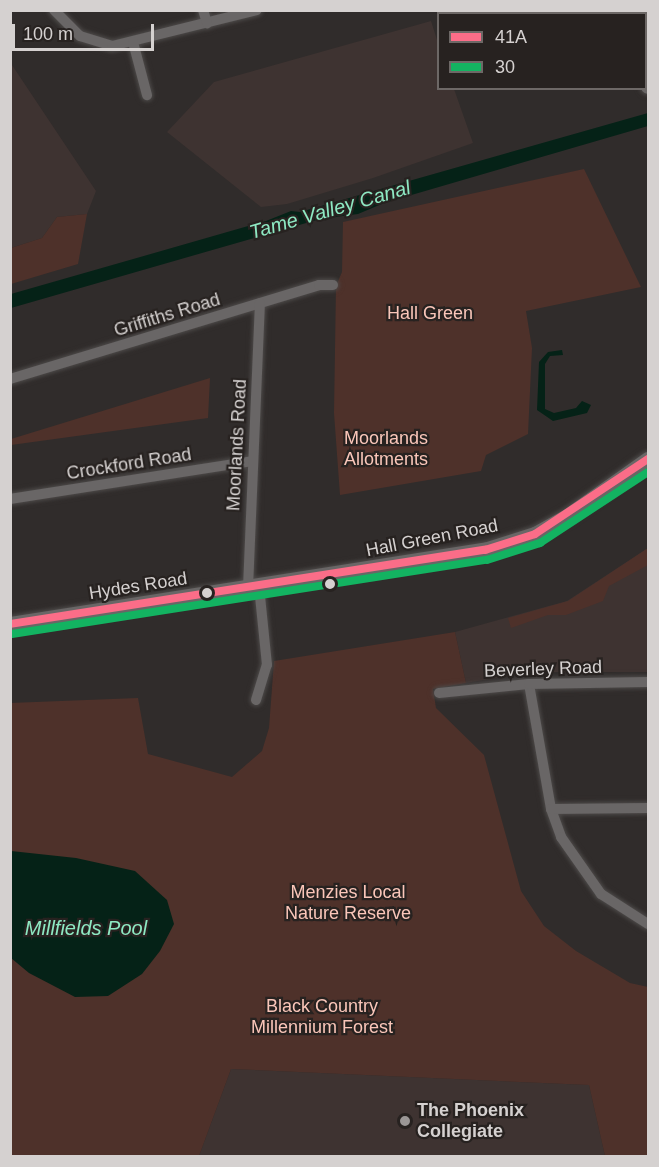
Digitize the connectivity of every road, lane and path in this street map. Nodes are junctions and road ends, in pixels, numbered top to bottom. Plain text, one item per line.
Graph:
1 (54, 10) edge
2 (203, 10) edge
3 (257, 10) edge
4 (207, 23) junction
5 (133, 42) junction
6 (147, 95) dead end
7 (333, 285) dead end
8 (260, 303) junction
9 (10, 379) edge
10 (648, 459) edge
11 (252, 461) junction
12 (10, 500) edge
13 (307, 578) joint
14 (253, 587) junction
15 (10, 624) edge
16 (648, 682) edge
17 (530, 684) junction
18 (438, 693) dead end
19 (256, 700) dead end
20 (648, 807) edge
21 (551, 809) junction
22 (648, 924) edge

1 - 5 street
2 - 4 street
3 - 4 street
4 - 5 street
5 - 6 street
7 - 8 street, Griffiths Road
8 - 9 street, Griffiths Road
8 - 11 street, Moorlands Road
10 - 13 street, Hall Green Road
11 - 12 street, Crockford Road
11 - 14 street, Moorlands Road
13 - 14 street, Hydes Road
14 - 15 street, Hydes Road
14 - 19 street, Moorlands Road
16 - 17 street, Beverley Road
17 - 18 street, Beverley Road
17 - 21 street
20 - 21 street
21 - 22 street

